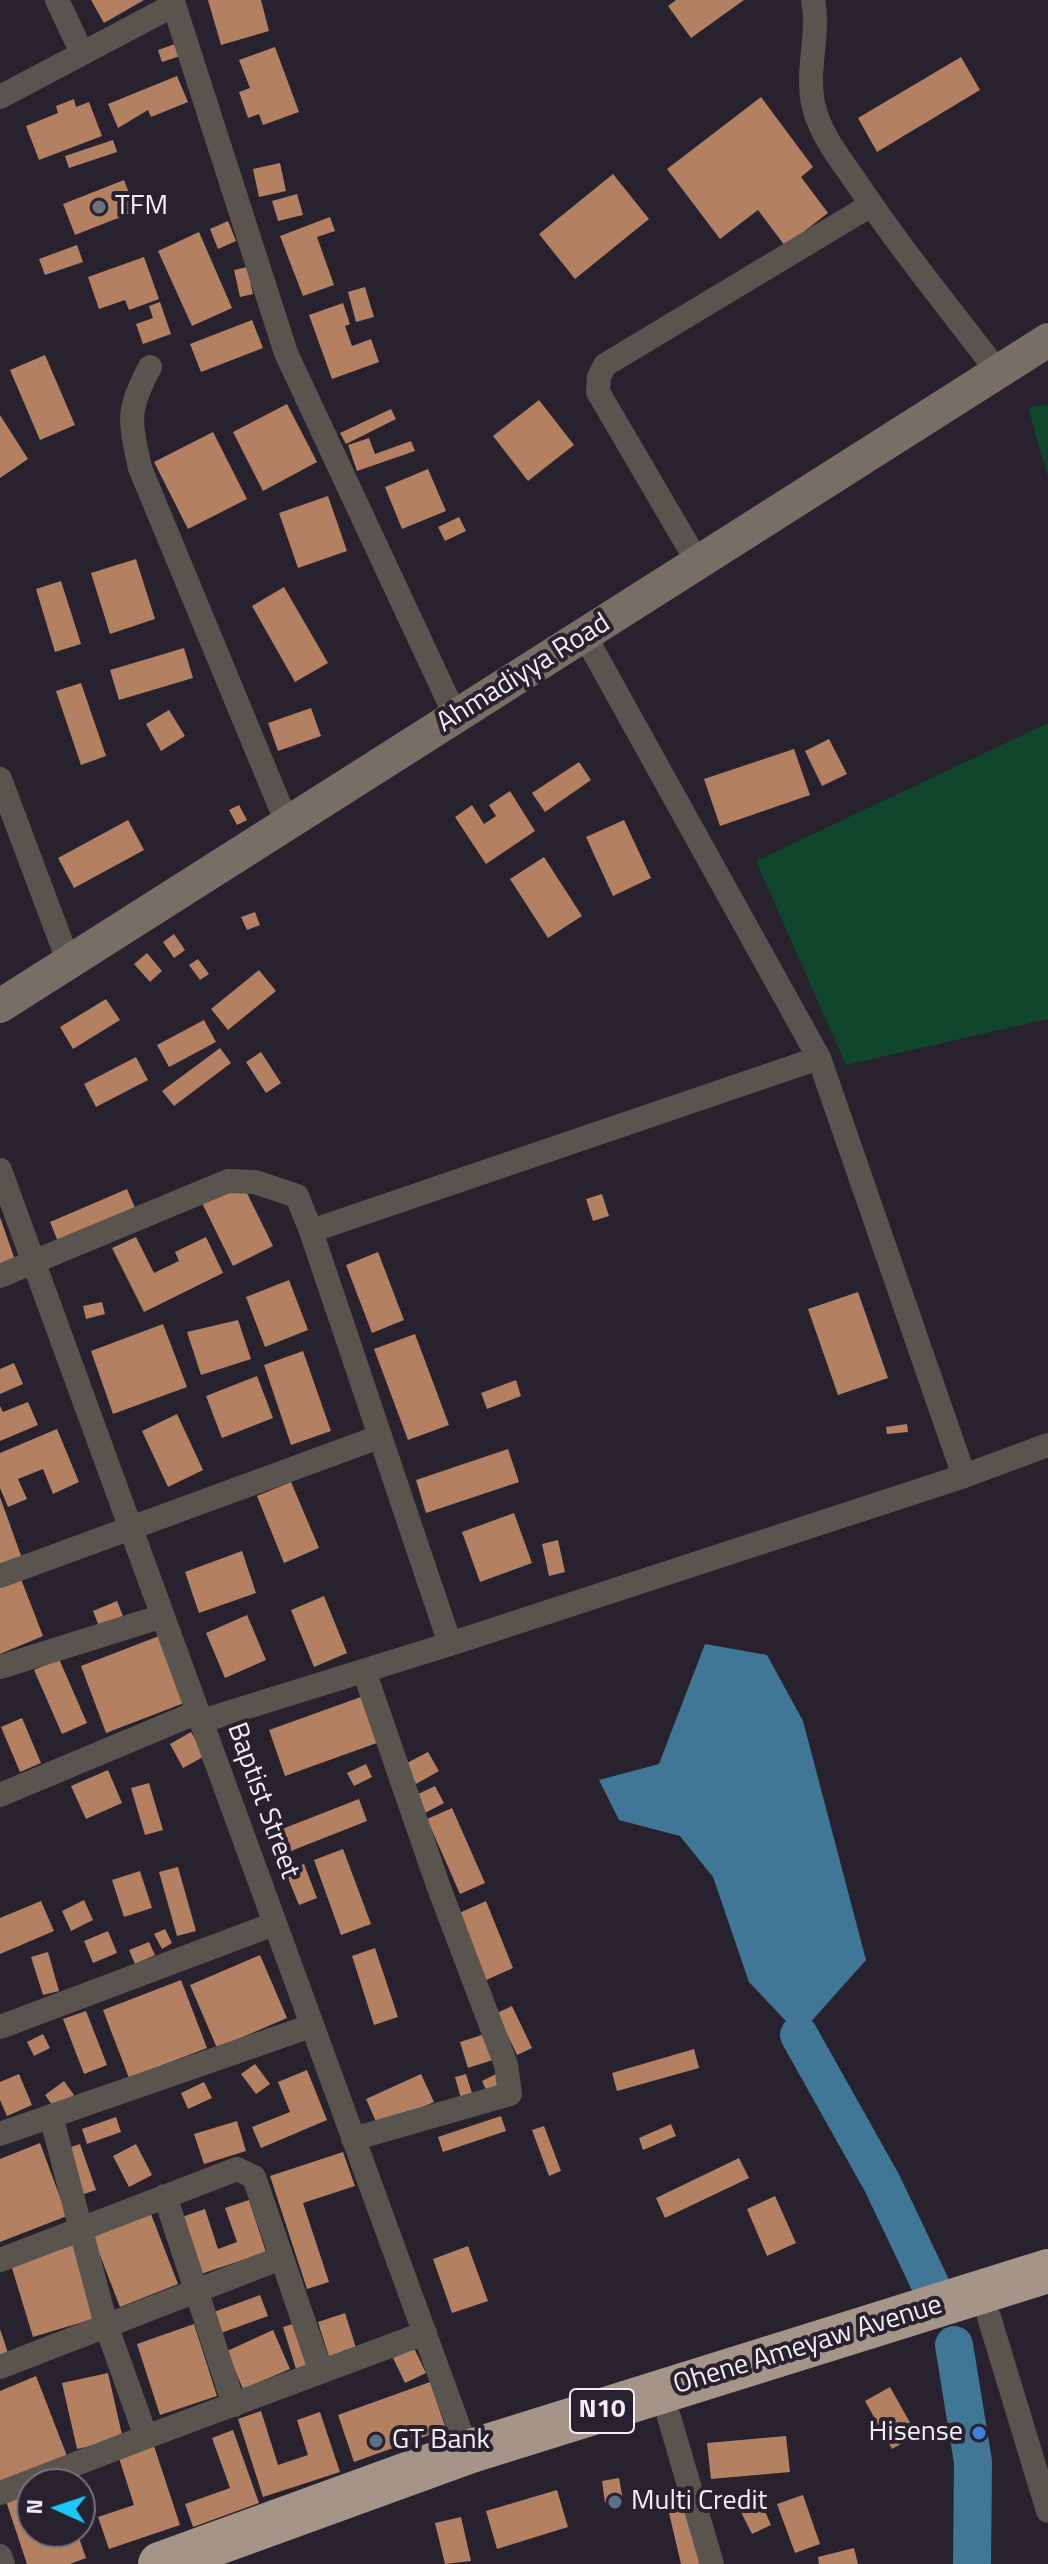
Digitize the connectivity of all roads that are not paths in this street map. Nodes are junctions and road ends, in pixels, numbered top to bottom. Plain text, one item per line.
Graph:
1 (57, 0) edge
2 (813, 0) edge
3 (174, 2) edge
4 (82, 53) junction
5 (0, 97) edge
6 (871, 205) junction
7 (1048, 340) edge
8 (150, 367) dead end
9 (998, 372) junction
10 (698, 563) junction
11 (585, 636) junction
12 (456, 717) junction
13 (0, 779) edge
14 (7, 817) edge
15 (287, 823) junction
16 (69, 963) junction
17 (0, 1006) edge
18 (819, 1058) junction
19 (0, 1170) edge
20 (311, 1231) junction
21 (34, 1264) junction
22 (0, 1276) edge
23 (379, 1437) junction
24 (1048, 1445) edge
25 (964, 1476) junction
26 (131, 1528) junction
27 (0, 1576) edge
28 (163, 1616) junction
29 (450, 1644) junction
30 (0, 1667) edge
31 (364, 1671) junction
32 (200, 1716) junction
33 (0, 1795) edge
34 (274, 1924) junction
35 (311, 2026) junction
36 (0, 2027) edge
37 (51, 2116) junction
38 (0, 2134) edge
39 (353, 2139) junction
40 (165, 2196) junction
41 (81, 2228) junction
42 (281, 2258) junction
43 (0, 2260) edge
44 (1048, 2271) edge
45 (196, 2290) junction
46 (1048, 2298) edge
47 (989, 2317) junction
48 (106, 2325) junction
49 (900, 2331) junction
50 (425, 2333) junction
51 (789, 2365) junction
52 (0, 2367) edge
53 (321, 2372) junction
54 (234, 2405) junction
55 (669, 2417) junction
56 (146, 2437) junction
57 (468, 2452) junction
58 (0, 2493) edge
59 (1048, 2511) edge
60 (0, 2556) edge
61 (3, 2564) edge
62 (160, 2564) edge
63 (239, 2564) edge
64 (712, 2564) edge

1 - 4 street
2 - 6 street
3 - 4 street
3 - 12 street
4 - 5 street
6 - 9 street
6 - 10 street
7 - 9 street, Ahmadiyya Road
8 - 15 street
9 - 10 street, Ahmadiyya Road
10 - 11 street, Ahmadiyya Road
11 - 12 street, Ahmadiyya Road
11 - 18 street
12 - 15 street, Ahmadiyya Road
13 - 14 street
14 - 16 street
15 - 16 street, Ahmadiyya Road
16 - 17 street, Ahmadiyya Road
18 - 20 street
18 - 25 street
19 - 21 street, Baptist Street
20 - 21 street
20 - 23 street
21 - 22 street
21 - 26 street, Baptist Street
23 - 26 street
23 - 29 street
24 - 25 street
25 - 29 street
26 - 27 street
26 - 28 street, Baptist Street
28 - 30 street
28 - 32 street, Baptist Street
29 - 31 street
31 - 32 street
31 - 39 street
32 - 33 street
32 - 34 street, Baptist Street
34 - 35 street, Baptist Street
34 - 36 street
35 - 37 street
35 - 39 street, Baptist Street
37 - 38 street
37 - 41 street
39 - 50 street, Baptist Street
40 - 41 street
40 - 42 street
40 - 45 street
41 - 43 street
41 - 48 street
42 - 45 street
42 - 53 street
44 - 49 highway, Ohene Ameyaw Avenue / N10
45 - 48 street
45 - 54 street
46 - 47 highway, Ohene Ameyaw Avenue / N10
47 - 49 highway, Ohene Ameyaw Avenue / N10
47 - 59 street
48 - 52 street
48 - 56 street
49 - 51 highway, Ohene Ameyaw Avenue / N10
50 - 53 street
50 - 57 street, Baptist Street
51 - 55 highway, Ohene Ameyaw Avenue / N10
51 - 57 highway, Ohene Ameyaw Avenue / N10
53 - 54 street
54 - 56 street
55 - 63 highway, Ohene Ameyaw Avenue / N10
55 - 64 street
56 - 58 street
57 - 62 highway, Ohene Ameyaw Avenue / N10
60 - 61 street

